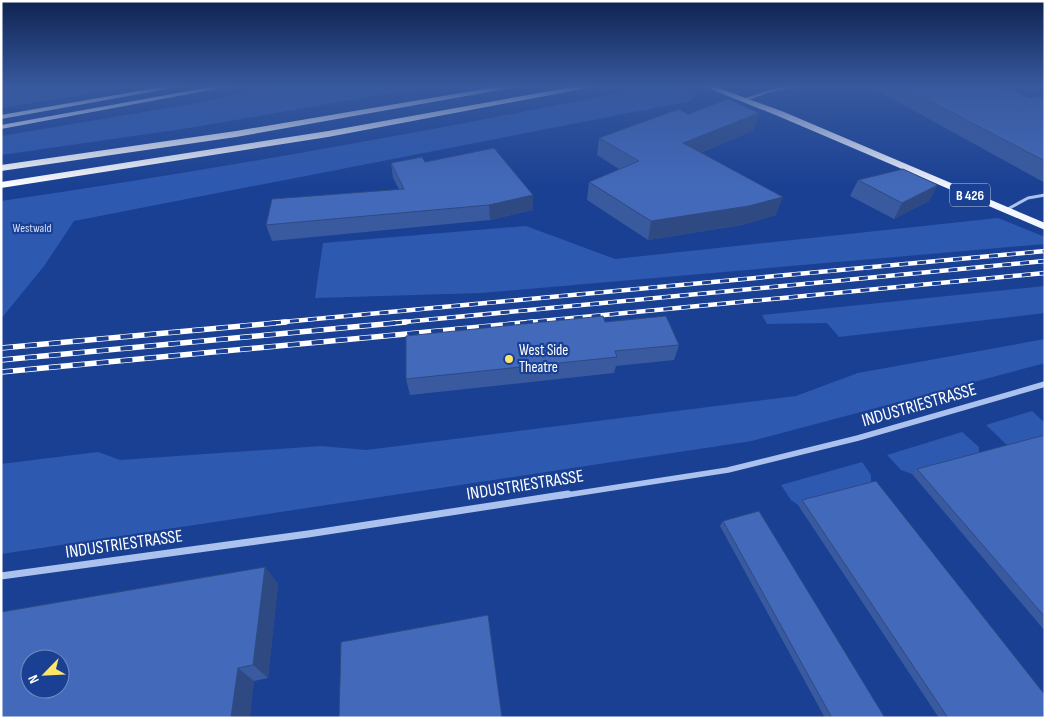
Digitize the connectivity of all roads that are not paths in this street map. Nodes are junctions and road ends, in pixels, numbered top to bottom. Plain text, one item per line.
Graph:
1 (42, 120) edge
2 (323, 120) edge
3 (408, 120) edge
4 (791, 120) edge
5 (1, 127) edge
6 (1, 168) edge
7 (1, 185) edge
8 (1045, 195) edge
9 (1006, 210) junction
10 (1045, 227) edge
11 (1045, 384) edge
12 (1, 576) edge

1 - 5 main road
2 - 6 highway
3 - 7 highway
4 - 9 main road, B 426
8 - 9 lane
9 - 10 main road, B 426
11 - 12 street, INDUSTRIESTRASSE

